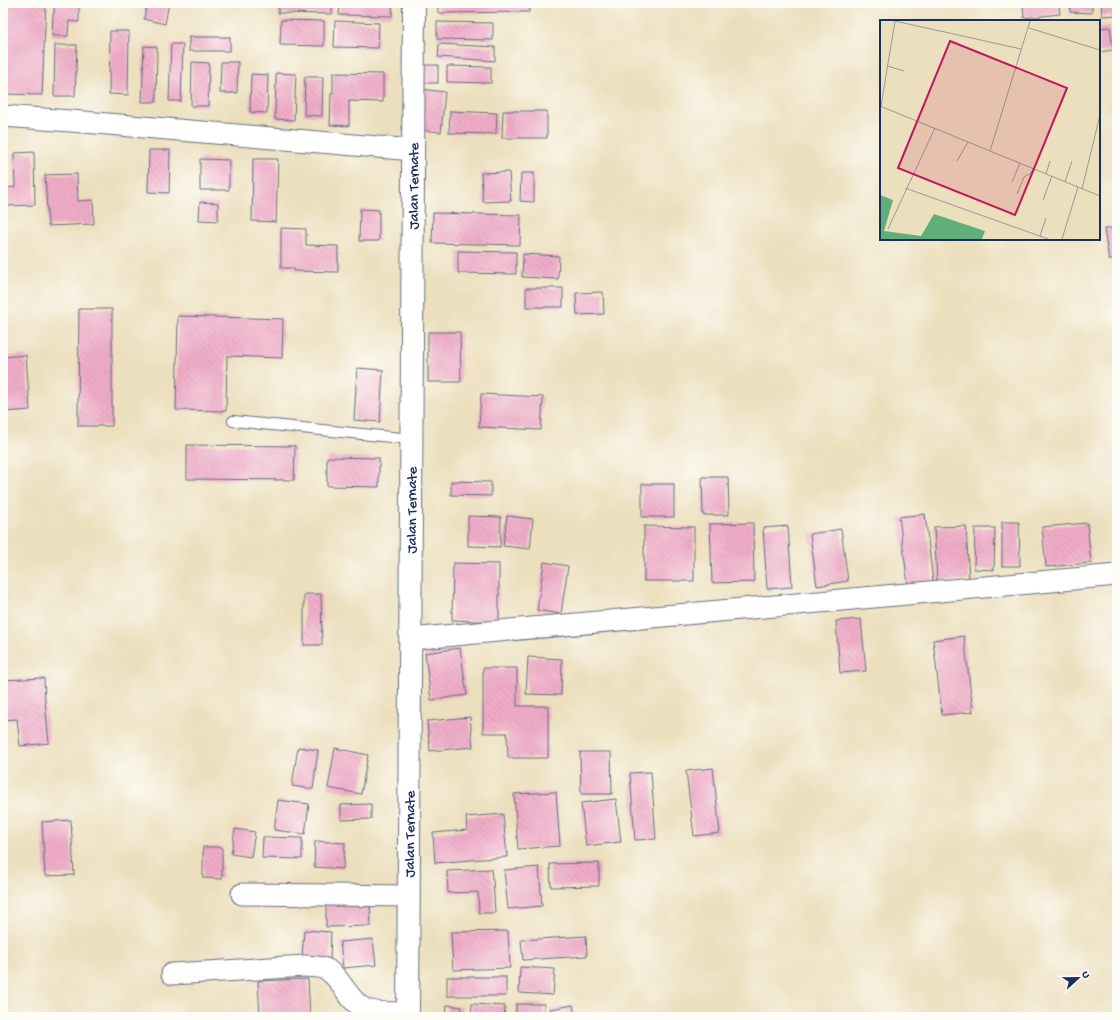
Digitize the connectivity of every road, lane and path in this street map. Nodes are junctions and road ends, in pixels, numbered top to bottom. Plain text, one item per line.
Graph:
1 (414, 3) edge
2 (3, 116) edge
3 (413, 150) junction
4 (233, 421) dead end
5 (411, 439) junction
6 (1117, 575) edge
7 (410, 639) junction
8 (242, 894) dead end
9 (409, 896) junction
10 (172, 974) dead end
11 (408, 1015) edge

1 - 3 street, Jalan Ternate
2 - 3 street
3 - 5 street, Jalan Ternate
4 - 5 lane
5 - 7 street, Jalan Ternate
6 - 7 street
7 - 9 street, Jalan Ternate
8 - 9 street
9 - 11 street, Jalan Ternate
10 - 11 street

